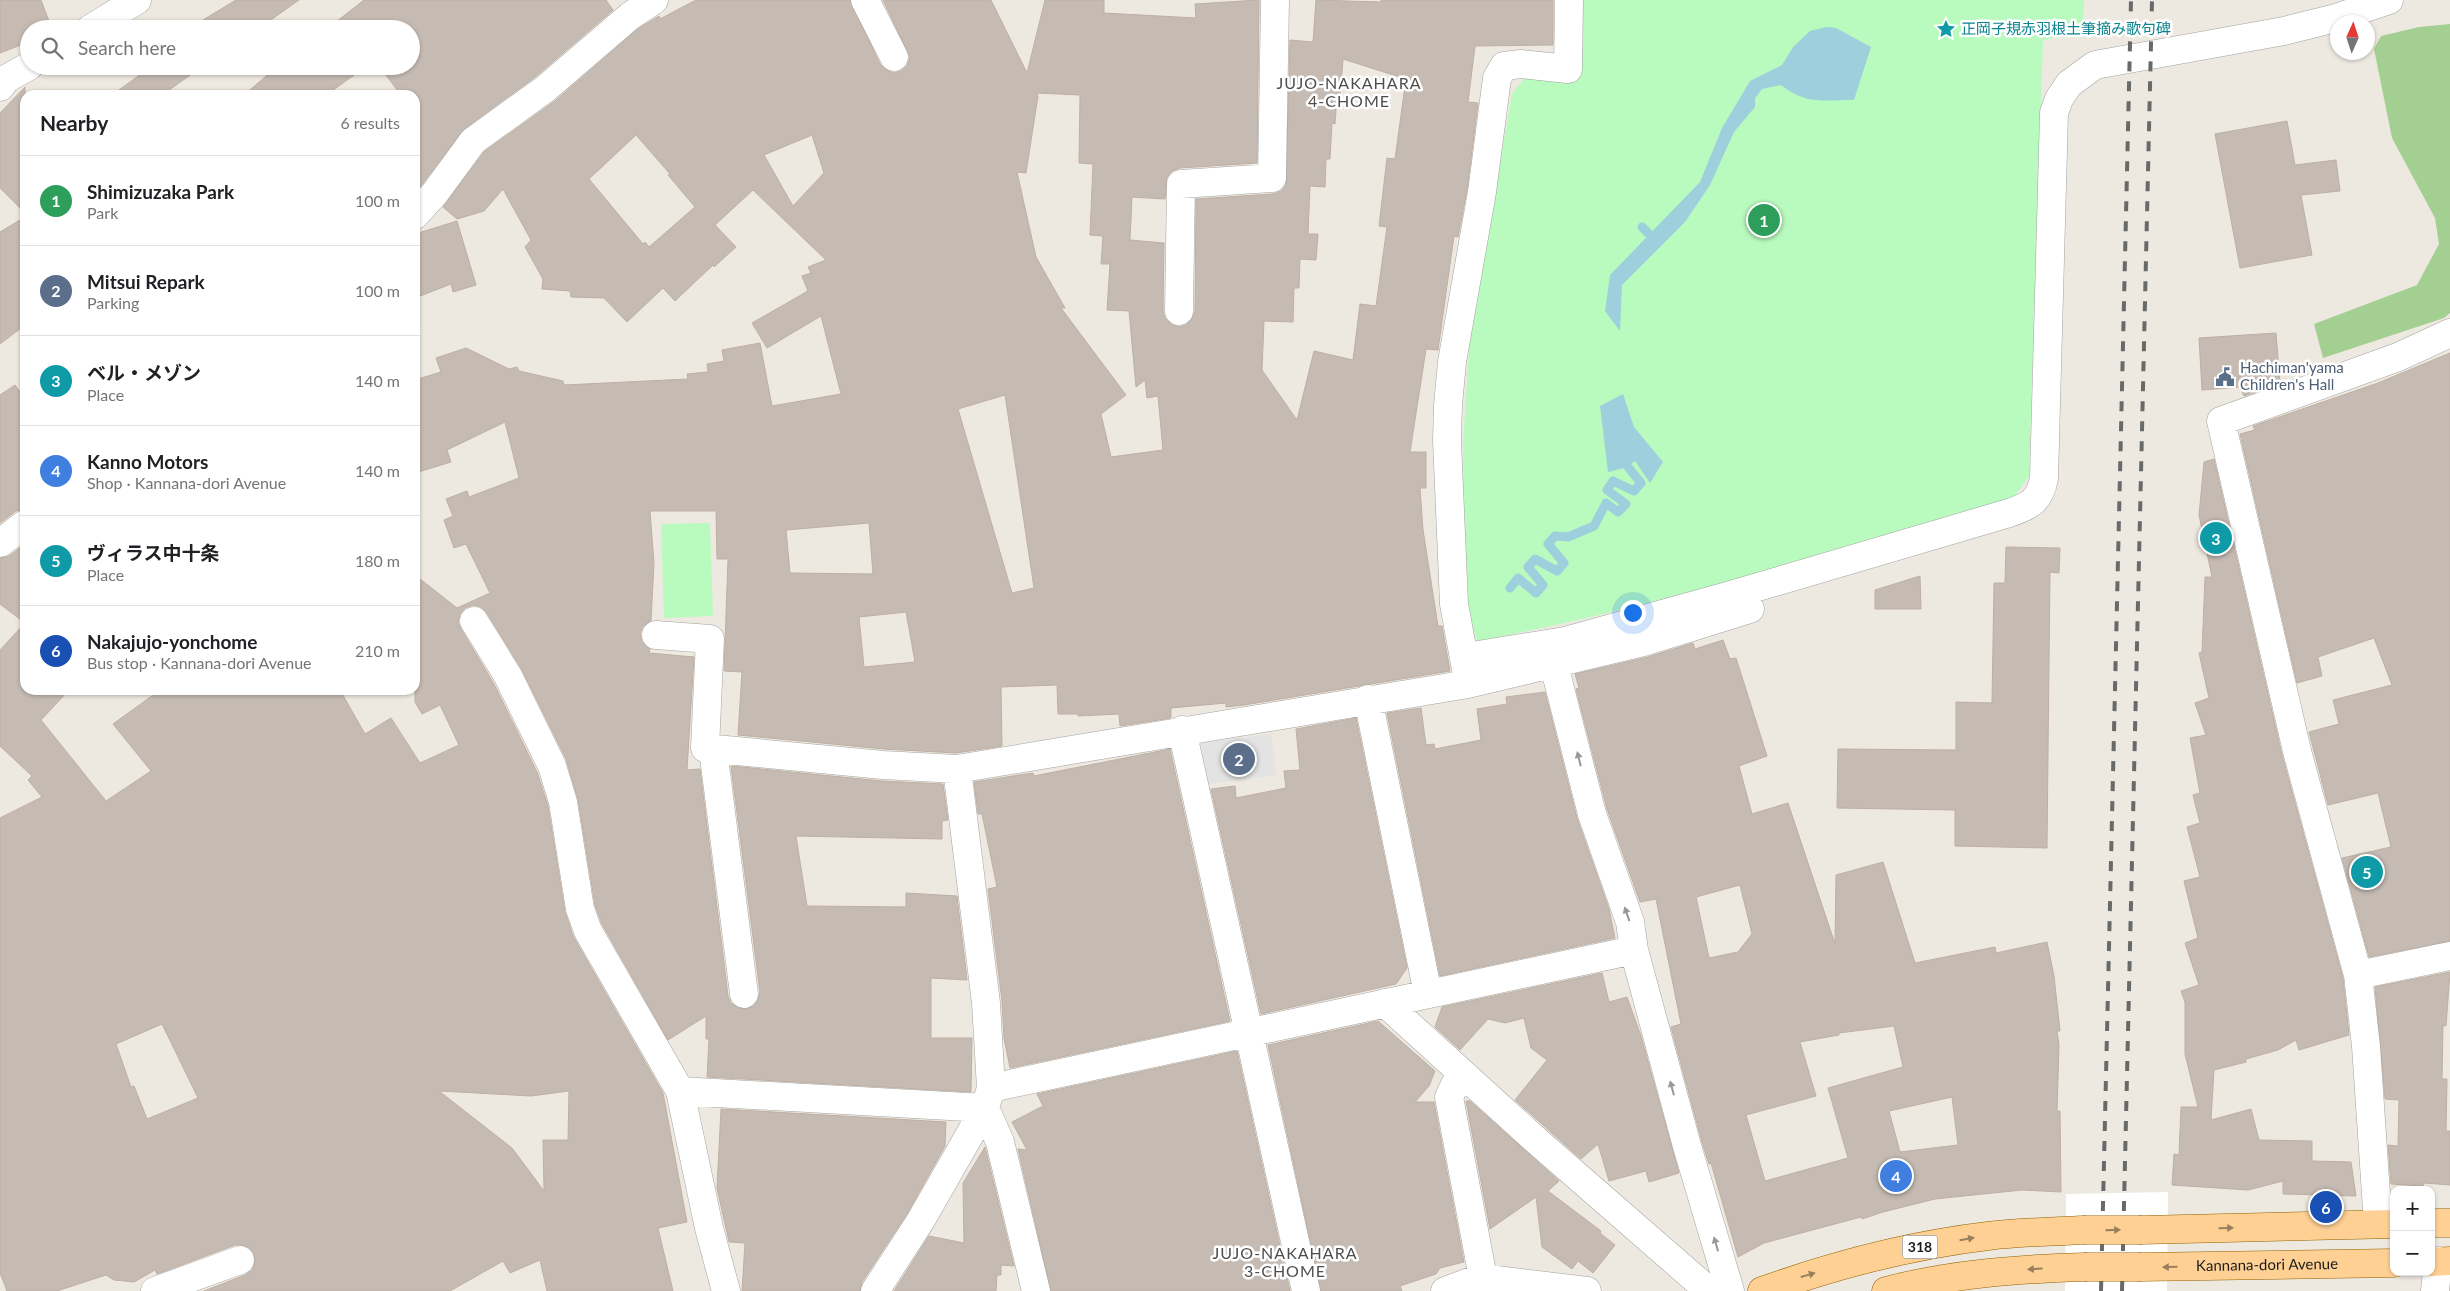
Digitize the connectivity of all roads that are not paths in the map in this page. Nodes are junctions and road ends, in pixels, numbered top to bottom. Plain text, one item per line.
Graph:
1 (136, 0) edge
2 (654, 0) edge
3 (865, 0) edge
4 (1275, 0) edge
5 (1569, 0) edge
6 (2389, 0) edge
7 (104, 20) edge
8 (894, 57) dead end
9 (20, 70) edge
10 (2, 79) edge
11 (420, 210) edge
12 (1180, 311) dead end
13 (2450, 333) edge
14 (20, 528) edge
15 (0, 542) edge
16 (1750, 609) dead end
17 (474, 621) dead end
18 (656, 635) dead end
19 (1466, 658) junction
20 (1554, 666) junction
21 (1468, 684) junction
22 (1368, 699) junction
23 (1182, 730) junction
24 (713, 749) junction
25 (957, 769) junction
26 (1634, 950) junction
27 (2450, 956) edge
28 (2358, 975) junction
29 (744, 994) dead end
30 (1428, 994) junction
31 (1385, 1003) junction
32 (1248, 1033) junction
33 (1460, 1072) junction
34 (680, 1091) junction
35 (988, 1098) junction
36 (2435, 1223) edge
37 (2450, 1223) edge
38 (2386, 1224) edge
39 (240, 1260) dead end
40 (2440, 1262) edge
41 (2390, 1263) edge
42 (1463, 1286) edge
43 (155, 1291) edge
44 (726, 1291) edge
45 (875, 1291) edge
46 (1036, 1291) edge
47 (1306, 1291) edge
48 (1587, 1291) edge
49 (1709, 1291) edge
50 (1730, 1291) edge
51 (1762, 1291) edge
52 (1886, 1291) edge
53 (2435, 1291) edge

1 - 7 street
2 - 11 street
3 - 8 street
4 - 12 street
5 - 19 street
6 - 19 street
9 - 10 street
13 - 28 street
14 - 15 street
16 - 20 street
17 - 34 street
18 - 24 street
19 - 21 street
20 - 21 street
26 -> 20 street
21 - 22 street
22 - 23 street
22 - 30 street
23 - 25 street
23 - 32 street
24 - 25 street
24 - 29 street
25 - 35 street
26 - 30 street
50 -> 26 street
27 - 28 street
28 - 38 street
30 - 31 street
31 - 32 street
31 - 33 street
32 - 35 street
32 - 47 street
33 - 42 street
33 - 49 street
34 - 35 street
34 - 44 street
35 - 45 street
35 - 46 street
36 - 37 main road
51 -> 38 main road, 318, bridge
39 - 43 street
40 - 53 street
41 -> 52 main road, Kannana-dori Avenue / 318, bridge
42 - 48 street

